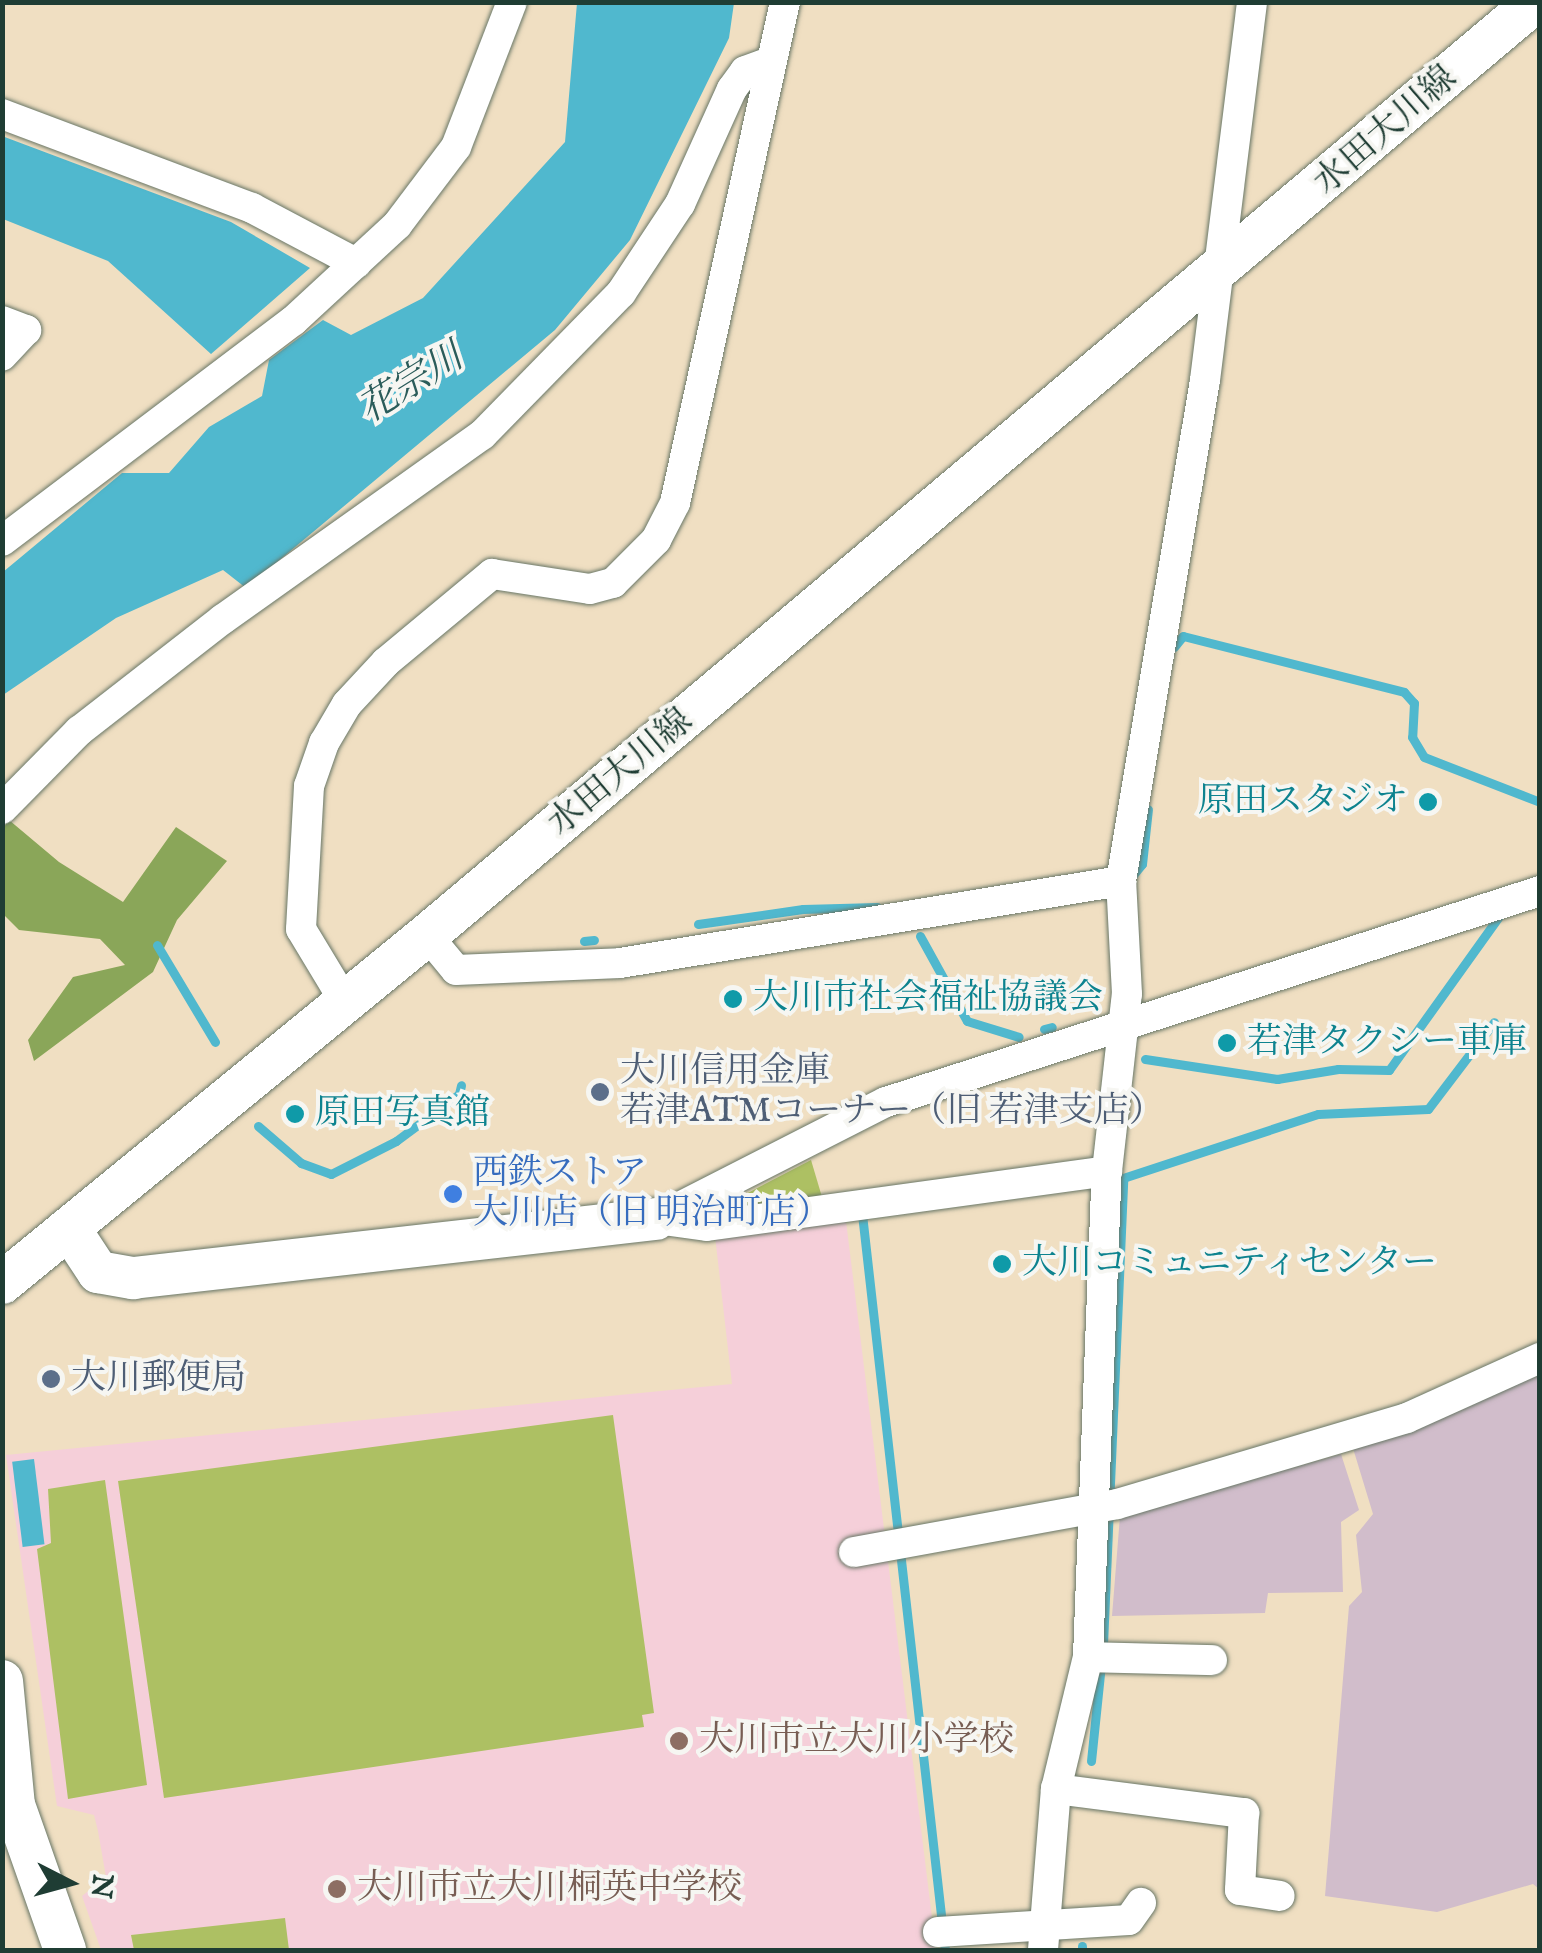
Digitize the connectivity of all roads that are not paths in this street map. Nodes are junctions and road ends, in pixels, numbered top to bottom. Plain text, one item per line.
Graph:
1 (512, 2) edge
2 (785, 2) edge
3 (1252, 2) edge
4 (1501, 2) edge
5 (1535, 2) edge
6 (770, 62) junction
7 (2, 114) edge
8 (356, 263) junction
9 (1226, 267) junction
10 (2, 321) edge
11 (2, 356) edge
12 (2, 542) edge
13 (2, 809) edge
14 (1121, 881) junction
15 (1540, 890) edge
16 (427, 936) junction
17 (345, 1002) junction
18 (1125, 1026) junction
19 (1107, 1171) junction
20 (656, 1218) junction
21 (69, 1228) junction
22 (2, 1283) edge
23 (1540, 1358) edge
24 (1107, 1506) junction
25 (854, 1552) dead end
26 (1101, 1658) junction
27 (1212, 1660) dead end
28 (2, 1681) edge
29 (6, 1768) edge
30 (1056, 1789) junction
31 (1280, 1896) dead end
32 (1141, 1903) dead end
33 (946, 1931) dead end
34 (1042, 1939) edge
35 (64, 1950) edge

1 - 8 street
2 - 6 street
3 - 9 street
4 - 9 main road, 水田大川線
5 - 9 main road, 水田大川線
6 - 13 street
6 - 17 street
7 - 8 street
8 - 12 street
9 - 14 street
9 - 16 main road, 水田大川線
10 - 11 street
14 - 16 street
14 - 18 street
15 - 18 street
16 - 17 main road, 水田大川線
17 - 21 main road, 水田大川線
18 - 19 street
18 - 20 street
19 - 20 street
19 - 24 street
20 - 21 main road
21 - 22 main road, 水田大川線
23 - 24 street
24 - 25 street
24 - 26 street
26 - 27 street
26 - 30 street
28 - 29 main road
29 - 35 main road
30 - 31 street
30 - 34 street
32 - 34 street
33 - 34 street

